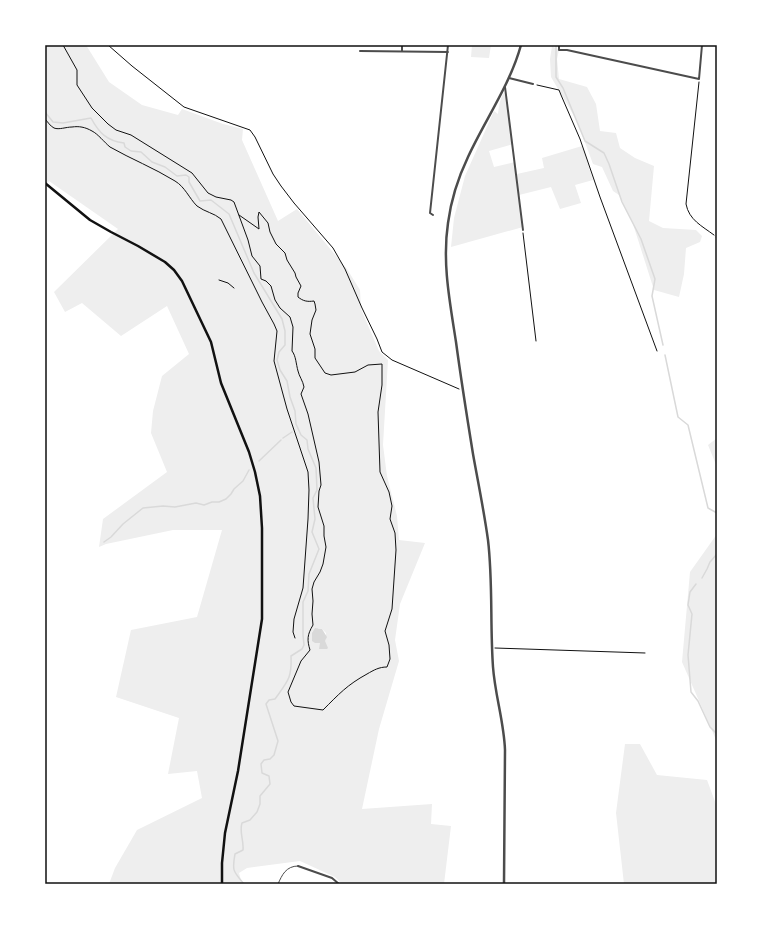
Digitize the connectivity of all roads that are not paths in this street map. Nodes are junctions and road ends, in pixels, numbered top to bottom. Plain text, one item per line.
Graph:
1 (402, 45) edge
2 (448, 45) edge
3 (521, 45) edge
4 (558, 45) edge
5 (702, 45) edge
6 (360, 51) dead end
7 (402, 51) junction
8 (448, 52) junction
9 (508, 78) junction
10 (533, 84) road end
11 (505, 86) junction
12 (45, 183) edge
13 (433, 215) dead end
14 (523, 230) road end
15 (298, 866) joint
16 (222, 884) edge
17 (278, 884) edge
18 (339, 884) edge
19 (504, 884) edge

1 - 7 street
2 - 8 street
3 - 9 street
4 - 5 street
6 - 7 street
7 - 8 street
8 - 13 street
9 - 10 street
9 - 11 street
11 - 14 street
11 - 19 street
12 - 16 main road
15 - 17 lane
15 - 18 street

